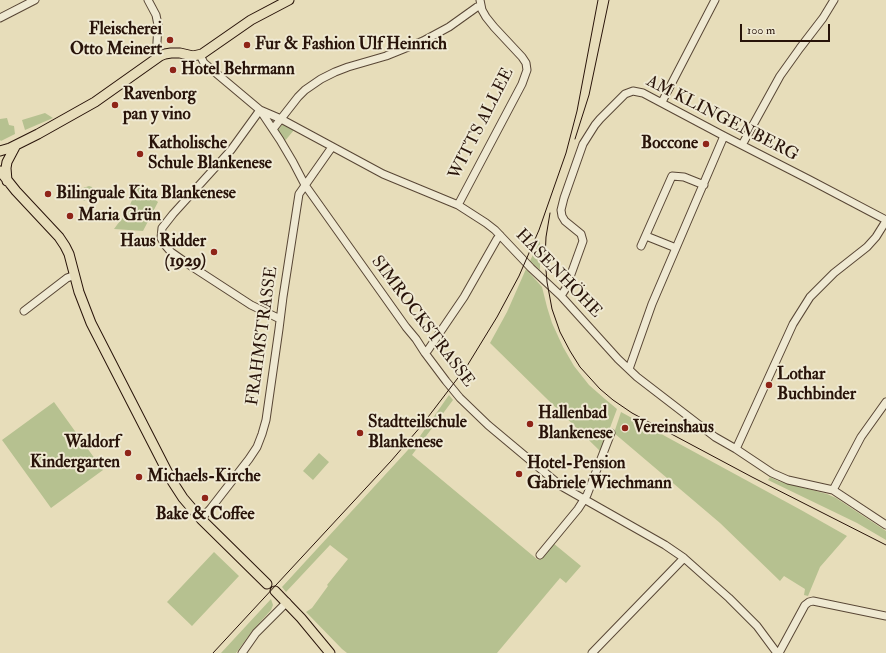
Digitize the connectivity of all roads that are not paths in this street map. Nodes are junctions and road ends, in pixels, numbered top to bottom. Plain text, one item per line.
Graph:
1 (35, 0) edge
2 (148, 0) edge
3 (289, 0) edge
4 (715, 0) edge
5 (834, 0) edge
6 (480, 3) edge
7 (0, 18) edge
8 (200, 55) junction
9 (156, 59) junction
10 (662, 102) junction
11 (260, 110) junction
12 (281, 119) junction
13 (273, 129) junction
14 (724, 136) junction
15 (16, 145) junction
16 (742, 145) junction
17 (332, 147) junction
18 (0, 151) edge
19 (0, 171) edge
20 (8, 181) junction
21 (305, 185) junction
22 (704, 185) junction
23 (458, 205) junction
24 (886, 220) edge
25 (500, 235) junction
26 (646, 236) junction
27 (641, 246) dead end
28 (676, 248) junction
29 (75, 275) junction
30 (561, 296) junction
31 (24, 311) dead end
32 (280, 319) junction
33 (425, 353) junction
34 (629, 369) junction
35 (886, 402) edge
36 (611, 433) dead end
37 (736, 449) junction
38 (833, 490) junction
39 (584, 500) junction
40 (201, 519) junction
41 (886, 525) edge
42 (540, 555) dead end
43 (684, 558) junction
44 (267, 584) dead end
45 (275, 591) dead end
46 (287, 602) junction
47 (886, 616) edge
48 (242, 653) edge
49 (330, 653) edge
50 (592, 653) edge
51 (778, 653) edge

1 - 7 street
2 - 9 street
3 - 8 main road
4 - 10 street
5 - 16 street
6 - 12 street
6 - 23 street, WITTS ALLEE
8 - 9 main road
8 - 11 street, HASENHÖHE
9 - 15 main road
10 - 14 street, AM KLINGENBERG
10 - 30 street, AM KLINGENBERG
11 - 12 street, HASENHÖHE
11 - 13 street, SIMROCKSTRASSE
11 - 32 street
12 - 13 street
12 - 17 street, HASENHÖHE
13 - 21 street, SIMROCKSTRASSE
14 - 16 street, AM KLINGENBERG
14 - 22 street
15 - 18 main road
15 - 20 main road
16 - 24 street, AM KLINGENBERG
17 - 21 street, FRAHMSTRASSE
17 - 23 street, HASENHÖHE
19 - 20 main road
20 - 29 main road
21 - 32 street, FRAHMSTRASSE
21 - 33 street, SIMROCKSTRASSE
22 - 26 street
22 - 28 street
23 - 25 street, HASENHÖHE
24 - 37 street
25 - 30 street, HASENHÖHE
25 - 33 street
26 - 27 street
26 - 28 street
28 - 34 street
29 - 31 street
29 - 40 main road
30 - 34 street, HASENHÖHE
32 - 40 street, FRAHMSTRASSE
33 - 39 street, SIMROCKSTRASSE
34 - 37 street, HASENHÖHE
35 - 38 street
36 - 39 street
37 - 38 street, HASENHÖHE
38 - 41 street, HASENHÖHE
39 - 42 street
39 - 43 street, SIMROCKSTRASSE
40 - 44 main road
43 - 50 street
43 - 51 street, SIMROCKSTRASSE
45 - 46 main road
46 - 48 street
46 - 49 main road
47 - 51 street

